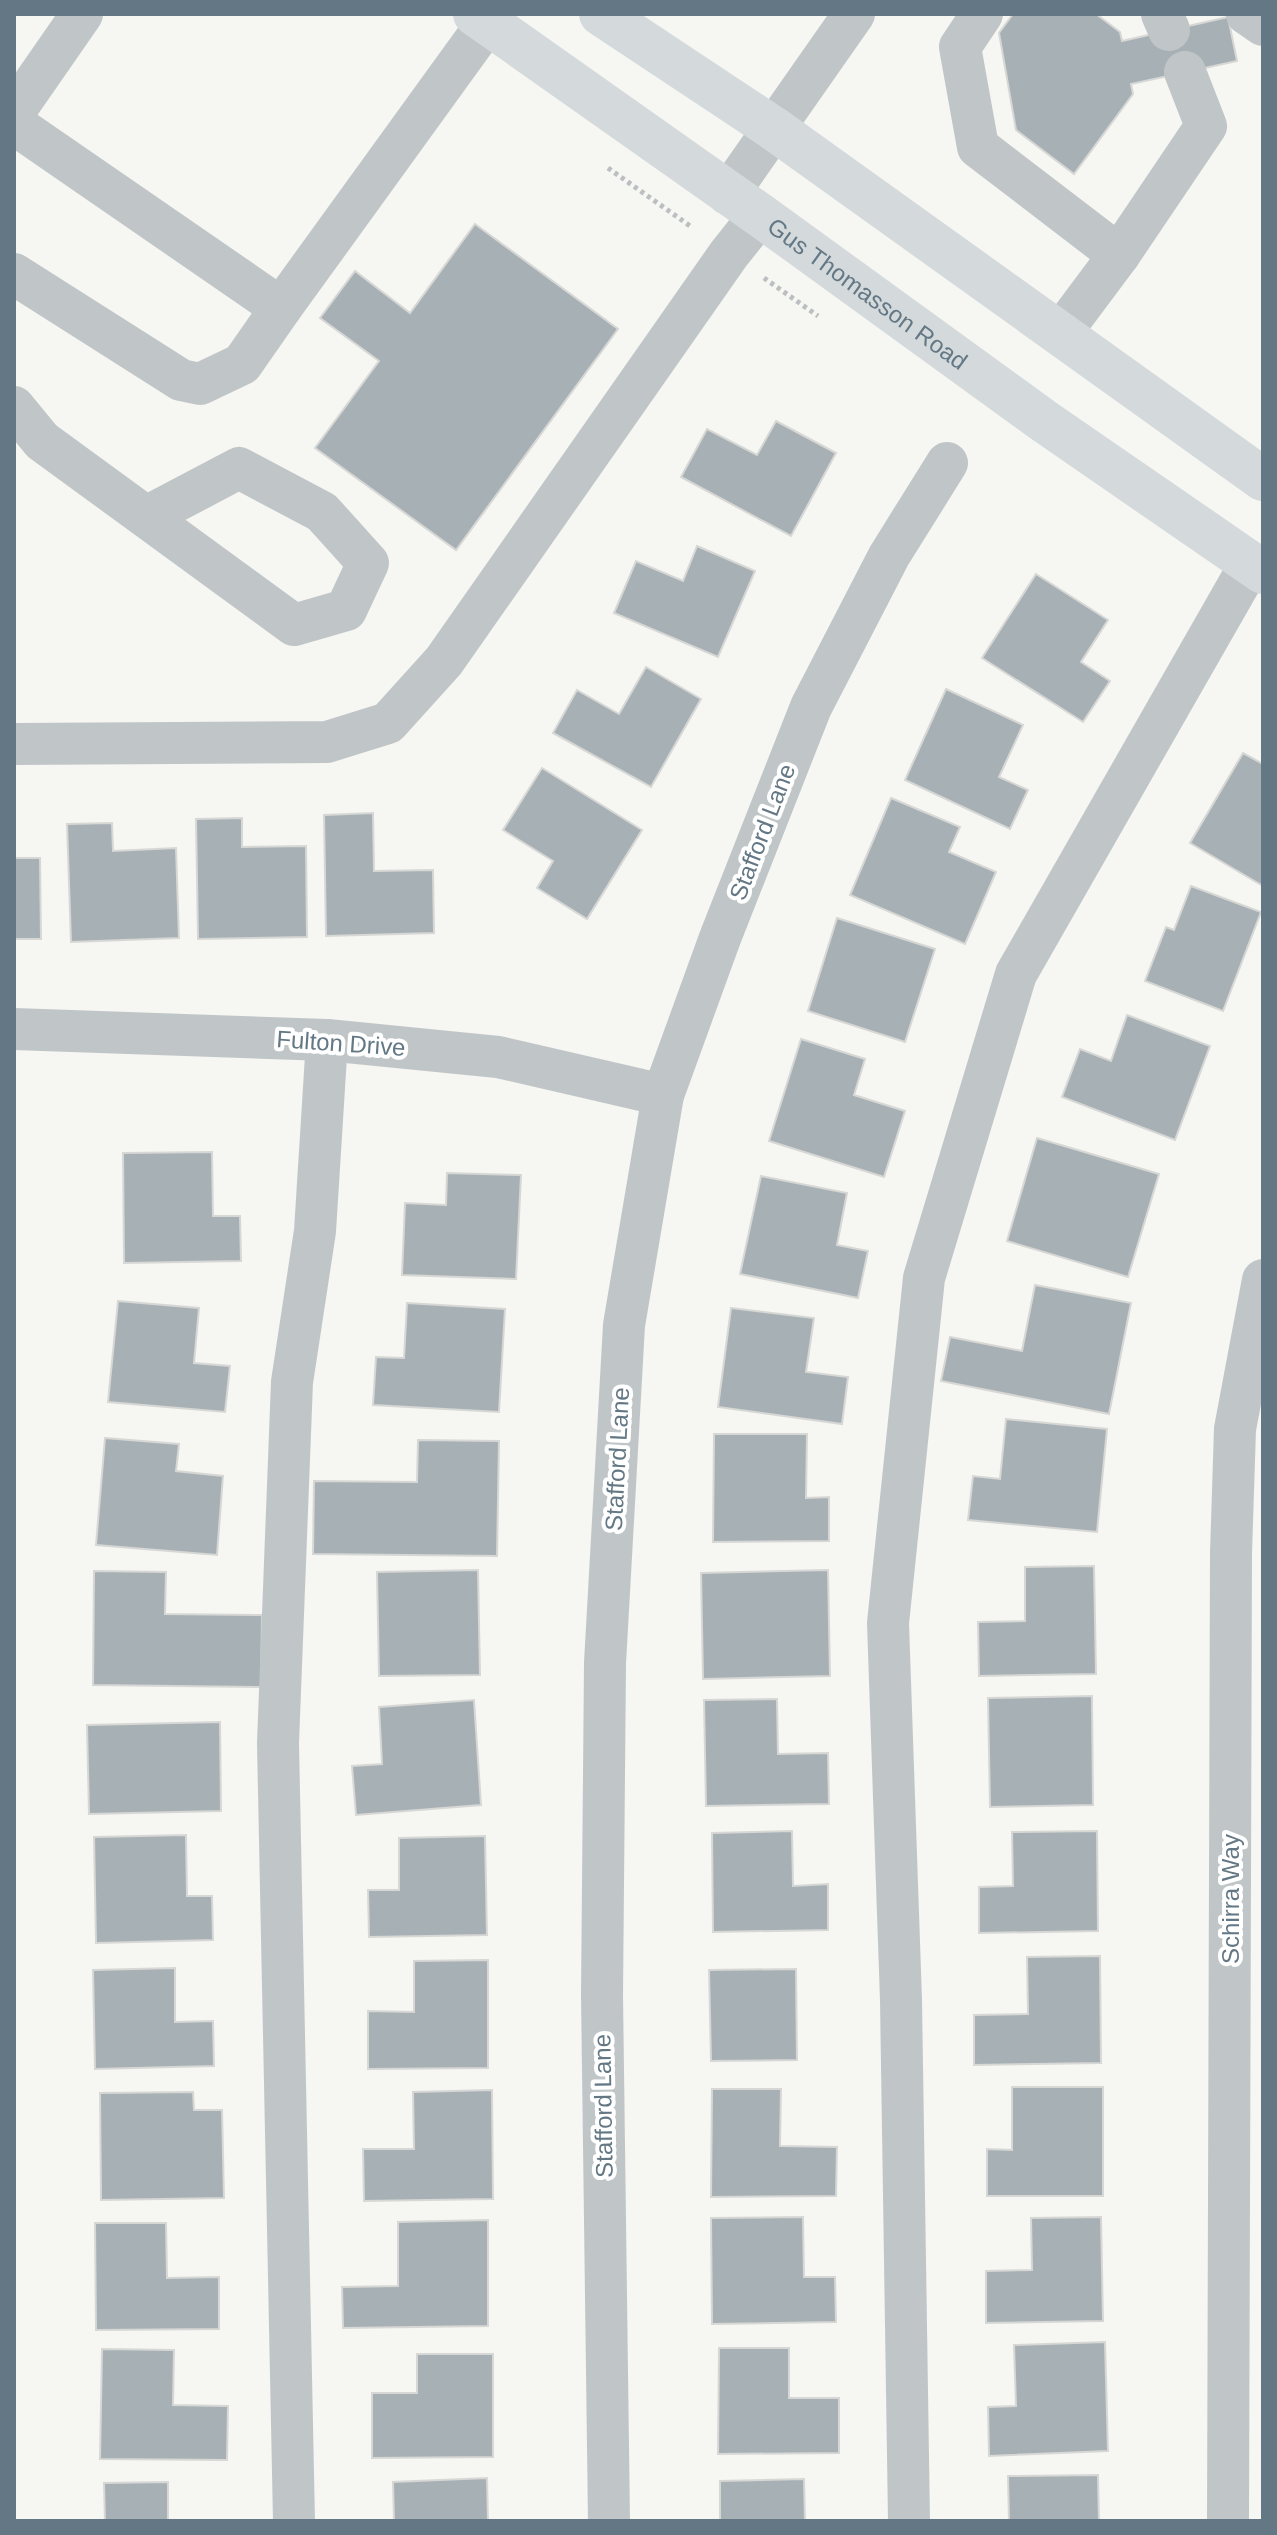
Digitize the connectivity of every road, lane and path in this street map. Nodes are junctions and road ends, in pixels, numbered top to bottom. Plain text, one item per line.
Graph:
1 (82, 14) edge
2 (601, 14) edge
3 (854, 14) edge
4 (982, 14) edge
5 (1247, 14) edge
6 (481, 18) edge
7 (1263, 25) edge
8 (1185, 72) dead end
9 (14, 112) edge
10 (14, 124) edge
11 (773, 128) junction
12 (744, 204) junction
13 (1119, 255) junction
14 (14, 274) edge
15 (281, 308) junction
16 (1060, 334) junction
17 (14, 407) edge
18 (947, 463) dead end
19 (1263, 479) edge
20 (146, 517) junction
21 (1259, 562) edge
22 (14, 744) edge
23 (14, 1029) edge
24 (327, 1040) junction
25 (663, 1095) junction
26 (1263, 1280) edge
27 (294, 2521) edge
28 (609, 2521) edge
29 (909, 2521) edge
30 (1228, 2521) edge

1 - 9 street
2 - 11 main road
3 - 11 street
4 - 13 street
5 - 7 street
6 - 12 main road, Gus Thomasson Road
6 - 15 street
8 - 13 street
10 - 15 street
11 - 12 street
11 - 16 main road
12 - 21 main road, Gus Thomasson Road
12 - 22 street
13 - 16 street
14 - 15 street
16 - 19 main road
17 - 20 street
18 - 25 street, Stafford Lane
20 - 20 street
21 - 29 street
23 - 24 street, Fulton Drive
24 - 25 street, Fulton Drive
24 - 27 street
25 - 28 street, Stafford Lane
26 - 30 street, Schirra Way

